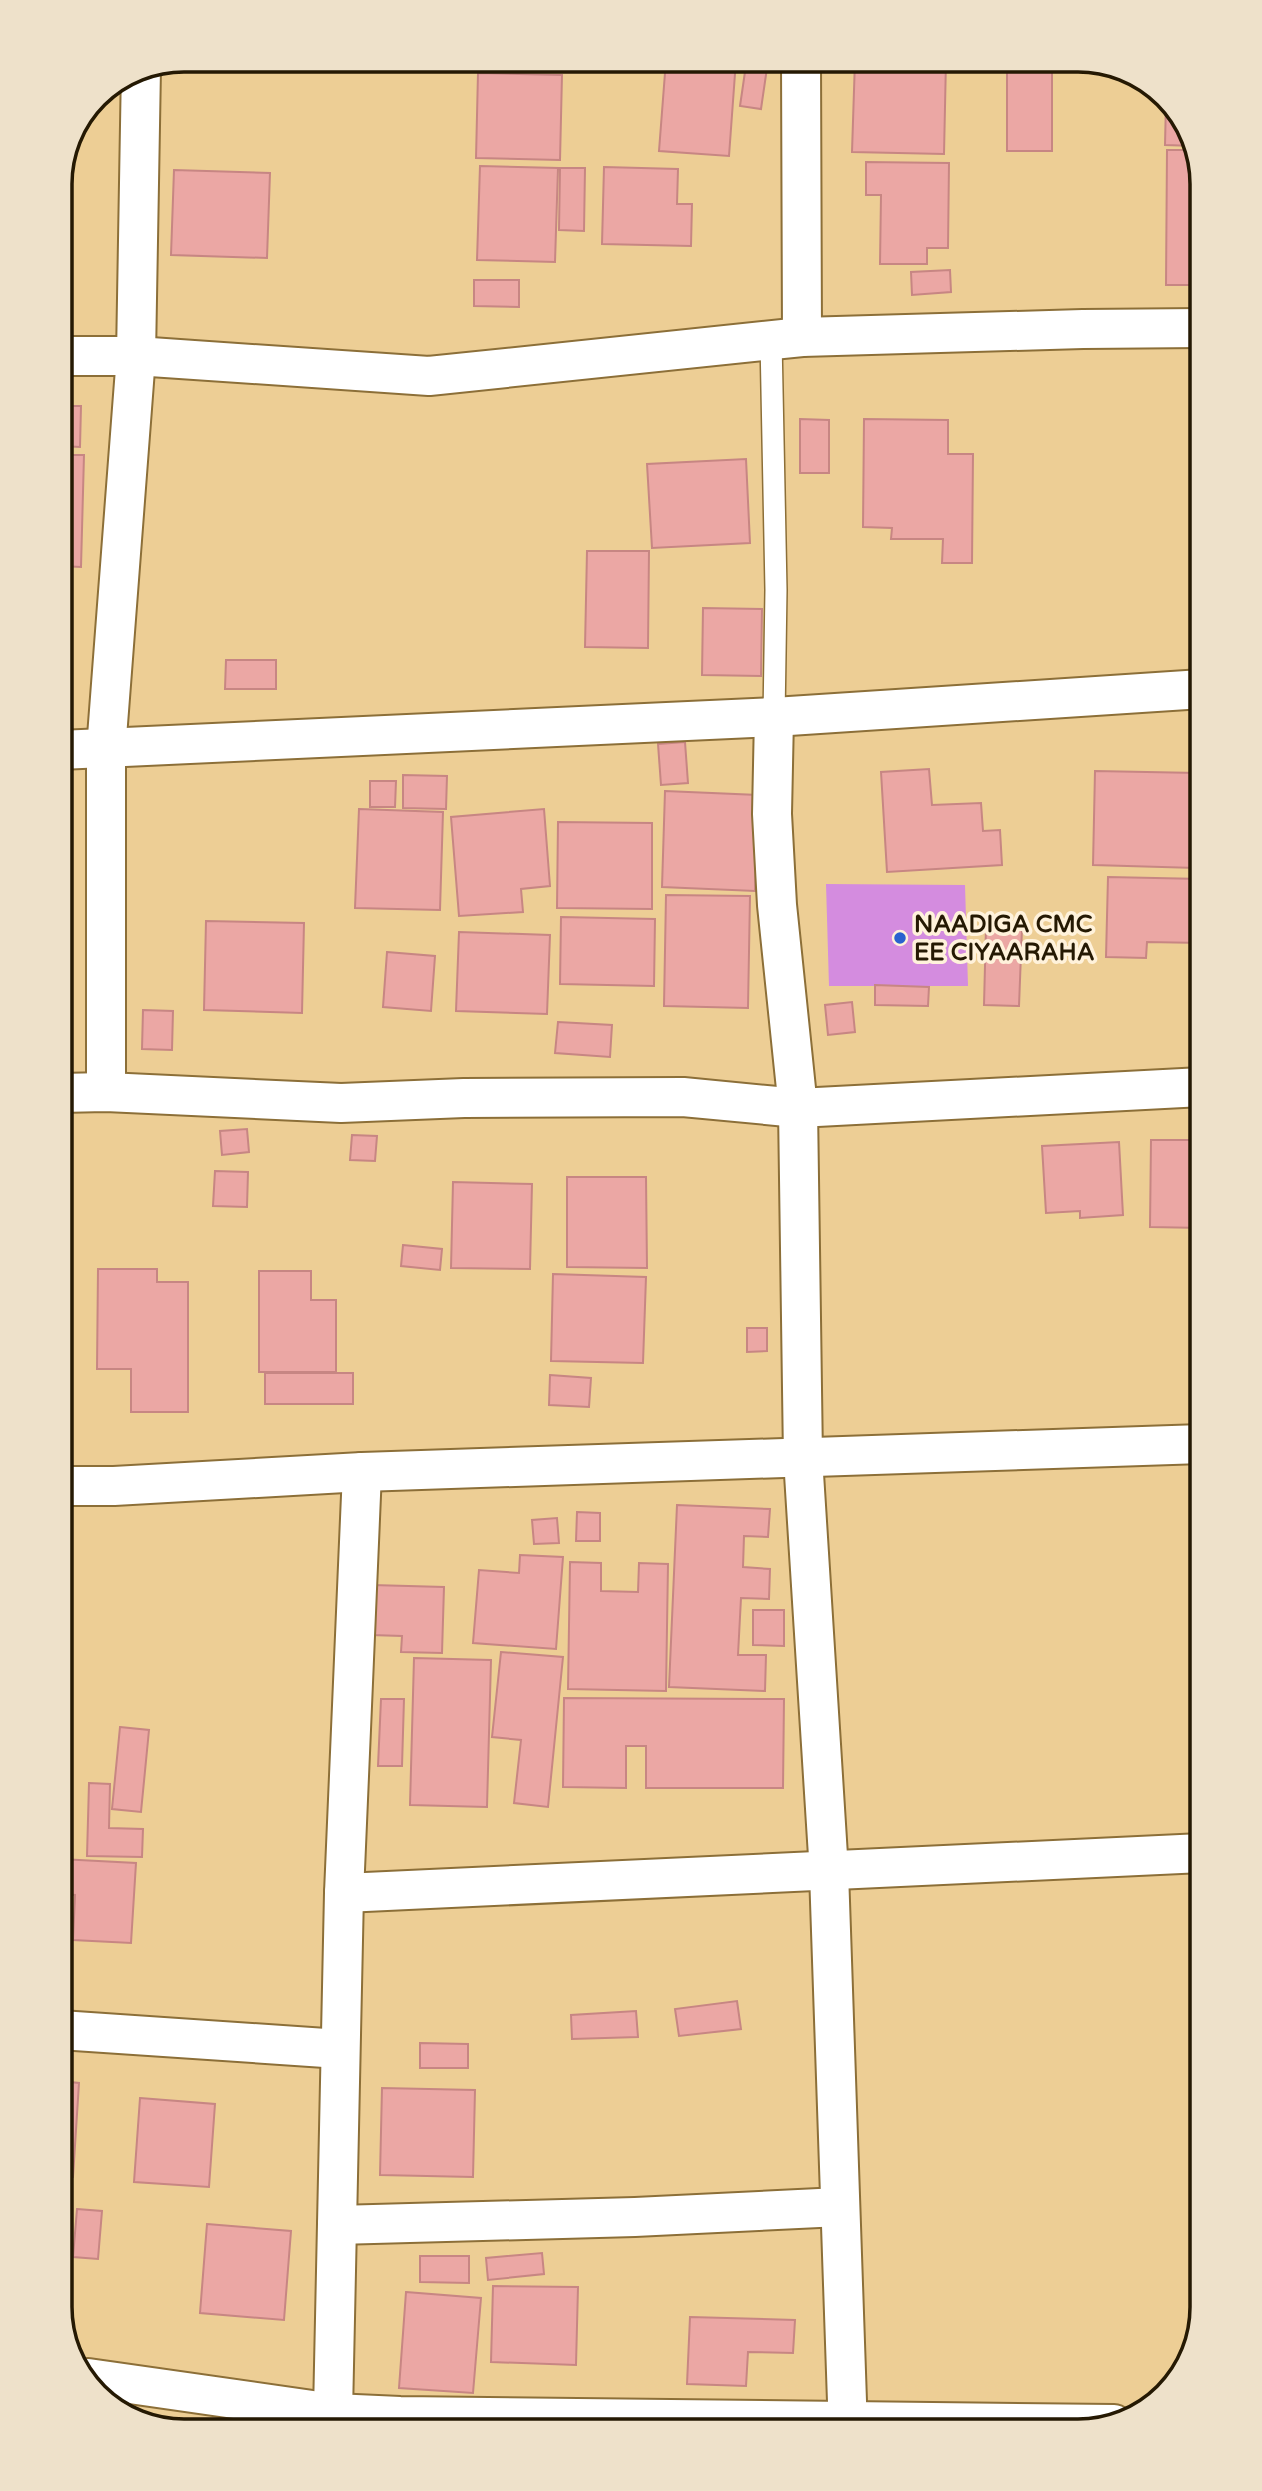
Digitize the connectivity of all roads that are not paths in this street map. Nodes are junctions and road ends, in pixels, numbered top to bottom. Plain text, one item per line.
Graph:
1 (800, 72) edge
2 (141, 81) edge
3 (1190, 328) edge
4 (786, 339) junction
5 (72, 356) edge
6 (136, 356) junction
7 (1190, 690) edge
8 (774, 717) junction
9 (72, 750) edge
10 (107, 750) junction
11 (1190, 1088) edge
12 (72, 1093) edge
13 (106, 1093) junction
14 (798, 1108) junction
15 (1190, 1444) edge
16 (803, 1458) junction
17 (362, 1472) junction
18 (72, 1486) edge
19 (1190, 1854) edge
20 (829, 1872) junction
21 (344, 1893) junction
22 (72, 2031) edge
23 (340, 2049) junction
24 (840, 2207) junction
25 (337, 2225) junction
26 (99, 2380) edge
27 (333, 2413) junction
28 (534, 2419) edge
29 (848, 2419) edge

1 - 4 street
2 - 6 street
3 - 4 street
4 - 6 street
4 - 8 lane
5 - 6 street
6 - 10 street
7 - 8 street
8 - 10 street
8 - 14 street
9 - 10 street
10 - 13 street
11 - 14 street
12 - 13 street
13 - 14 street
14 - 16 street
15 - 16 street
16 - 17 street
16 - 20 street
17 - 18 street
17 - 21 street
19 - 20 street
20 - 21 street
20 - 24 street
21 - 23 street
22 - 23 street
23 - 25 street
24 - 25 street
24 - 29 street
25 - 27 street
26 - 27 street
27 - 28 street

